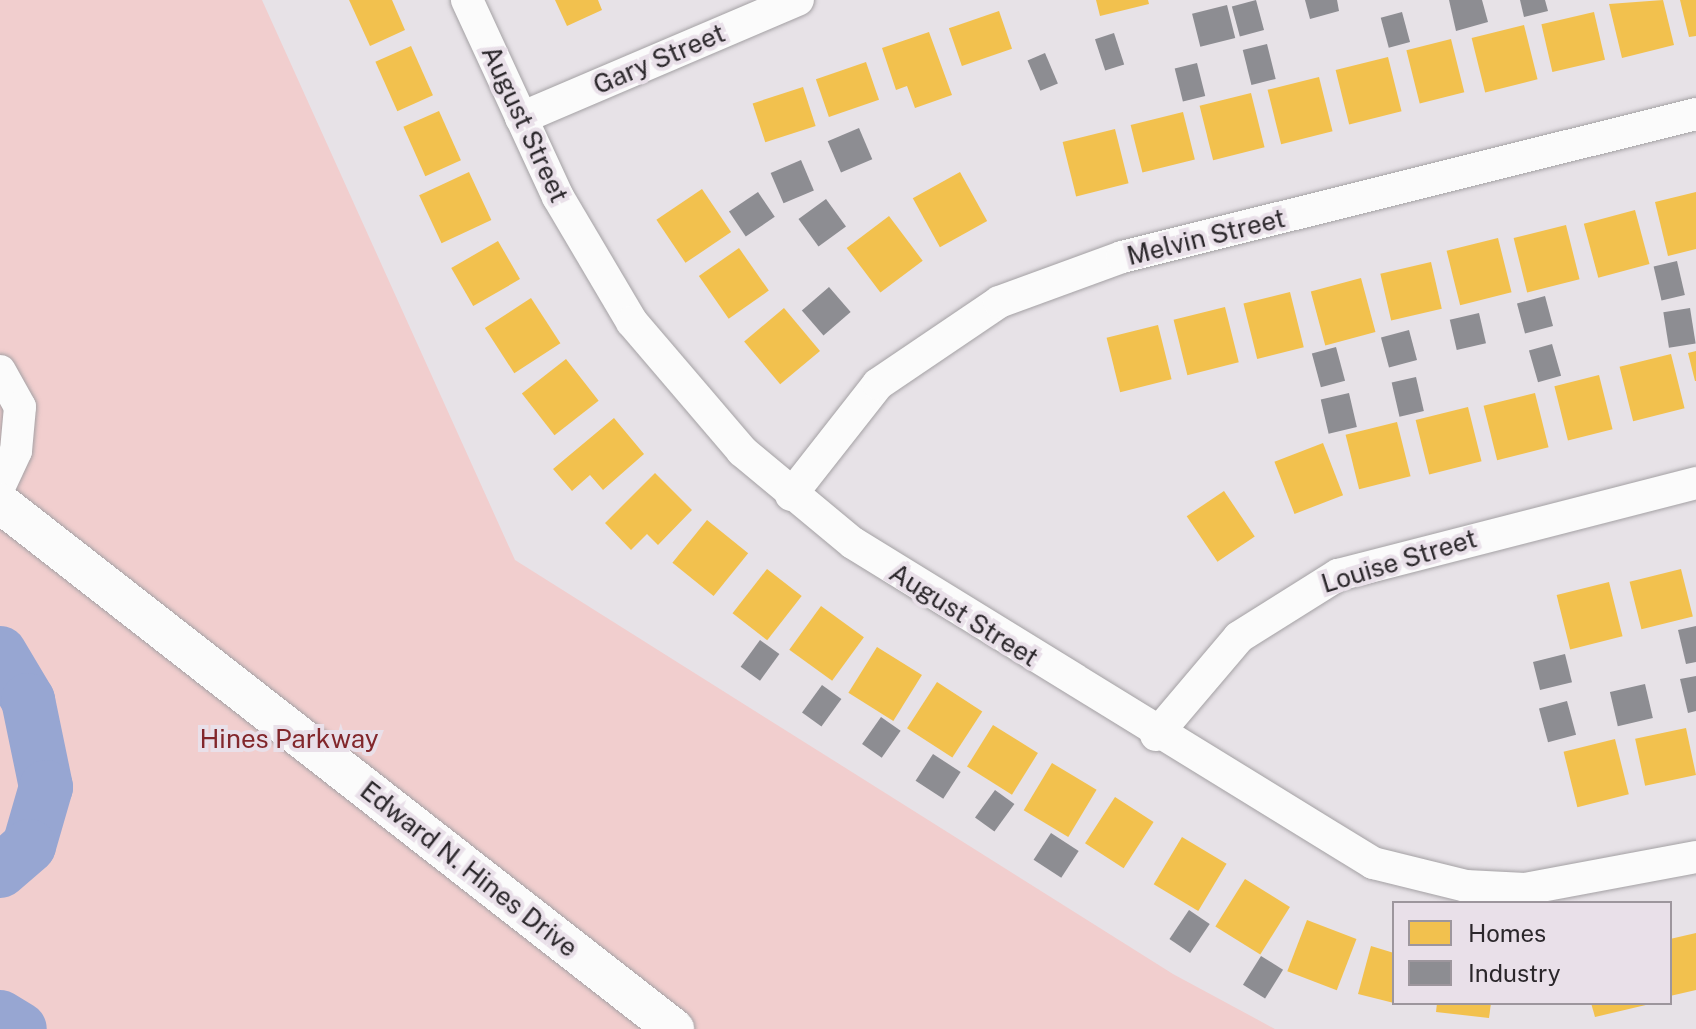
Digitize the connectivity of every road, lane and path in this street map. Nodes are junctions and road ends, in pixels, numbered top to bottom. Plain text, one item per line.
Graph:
1 (467, 0) edge
2 (798, 0) edge
3 (1696, 114) edge
4 (521, 118) junction
5 (0, 371) edge
6 (1696, 483) edge
7 (0, 485) edge
8 (791, 495) junction
9 (0, 503) edge
10 (1156, 735) junction
11 (1696, 857) edge
12 (674, 1029) edge

1 - 4 street, August Street
2 - 4 street, Gary Street
3 - 8 street, Melvin Street
4 - 8 street, August Street
5 - 7 street
6 - 10 street, Louise Street
8 - 10 street, August Street
9 - 12 street, Edward N. Hines Drive
10 - 11 street, August Street

